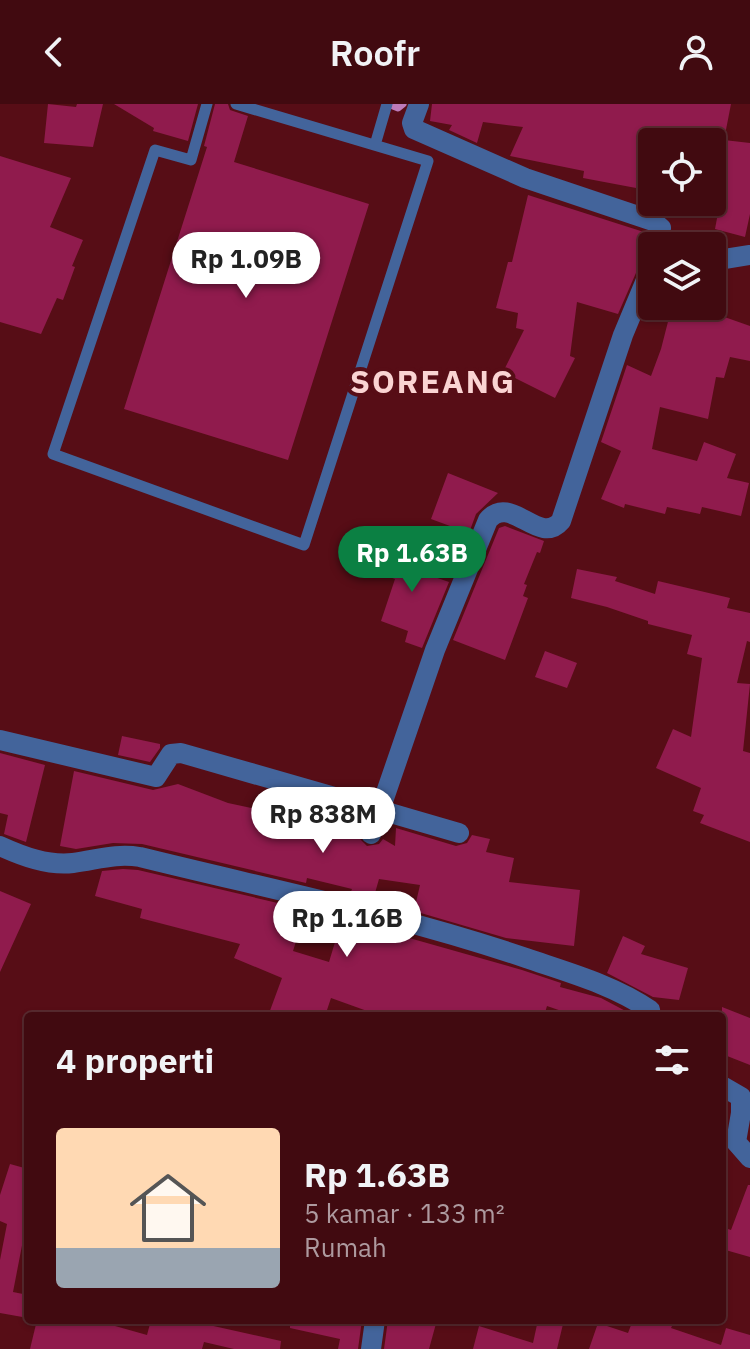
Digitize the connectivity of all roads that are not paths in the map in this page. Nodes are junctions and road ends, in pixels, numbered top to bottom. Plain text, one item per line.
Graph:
1 (207, 104) edge
2 (236, 104) edge
3 (387, 104) edge
4 (419, 104) edge
5 (375, 145) junction
6 (660, 232) edge
7 (750, 255) edge
8 (726, 259) edge
9 (638, 300) edge
10 (0, 740) edge
11 (380, 810) junction
12 (459, 833) dead end
13 (371, 834) dead end
14 (0, 846) edge
15 (650, 1012) edge
16 (726, 1088) edge
17 (750, 1158) edge
18 (374, 1324) edge
19 (371, 1349) edge

1 - 5 lane
2 - 5 lane
3 - 5 lane
4 - 6 street
7 - 8 street
9 - 11 street
10 - 11 street
11 - 12 street
11 - 13 street
14 - 15 street
16 - 17 street
18 - 19 street

